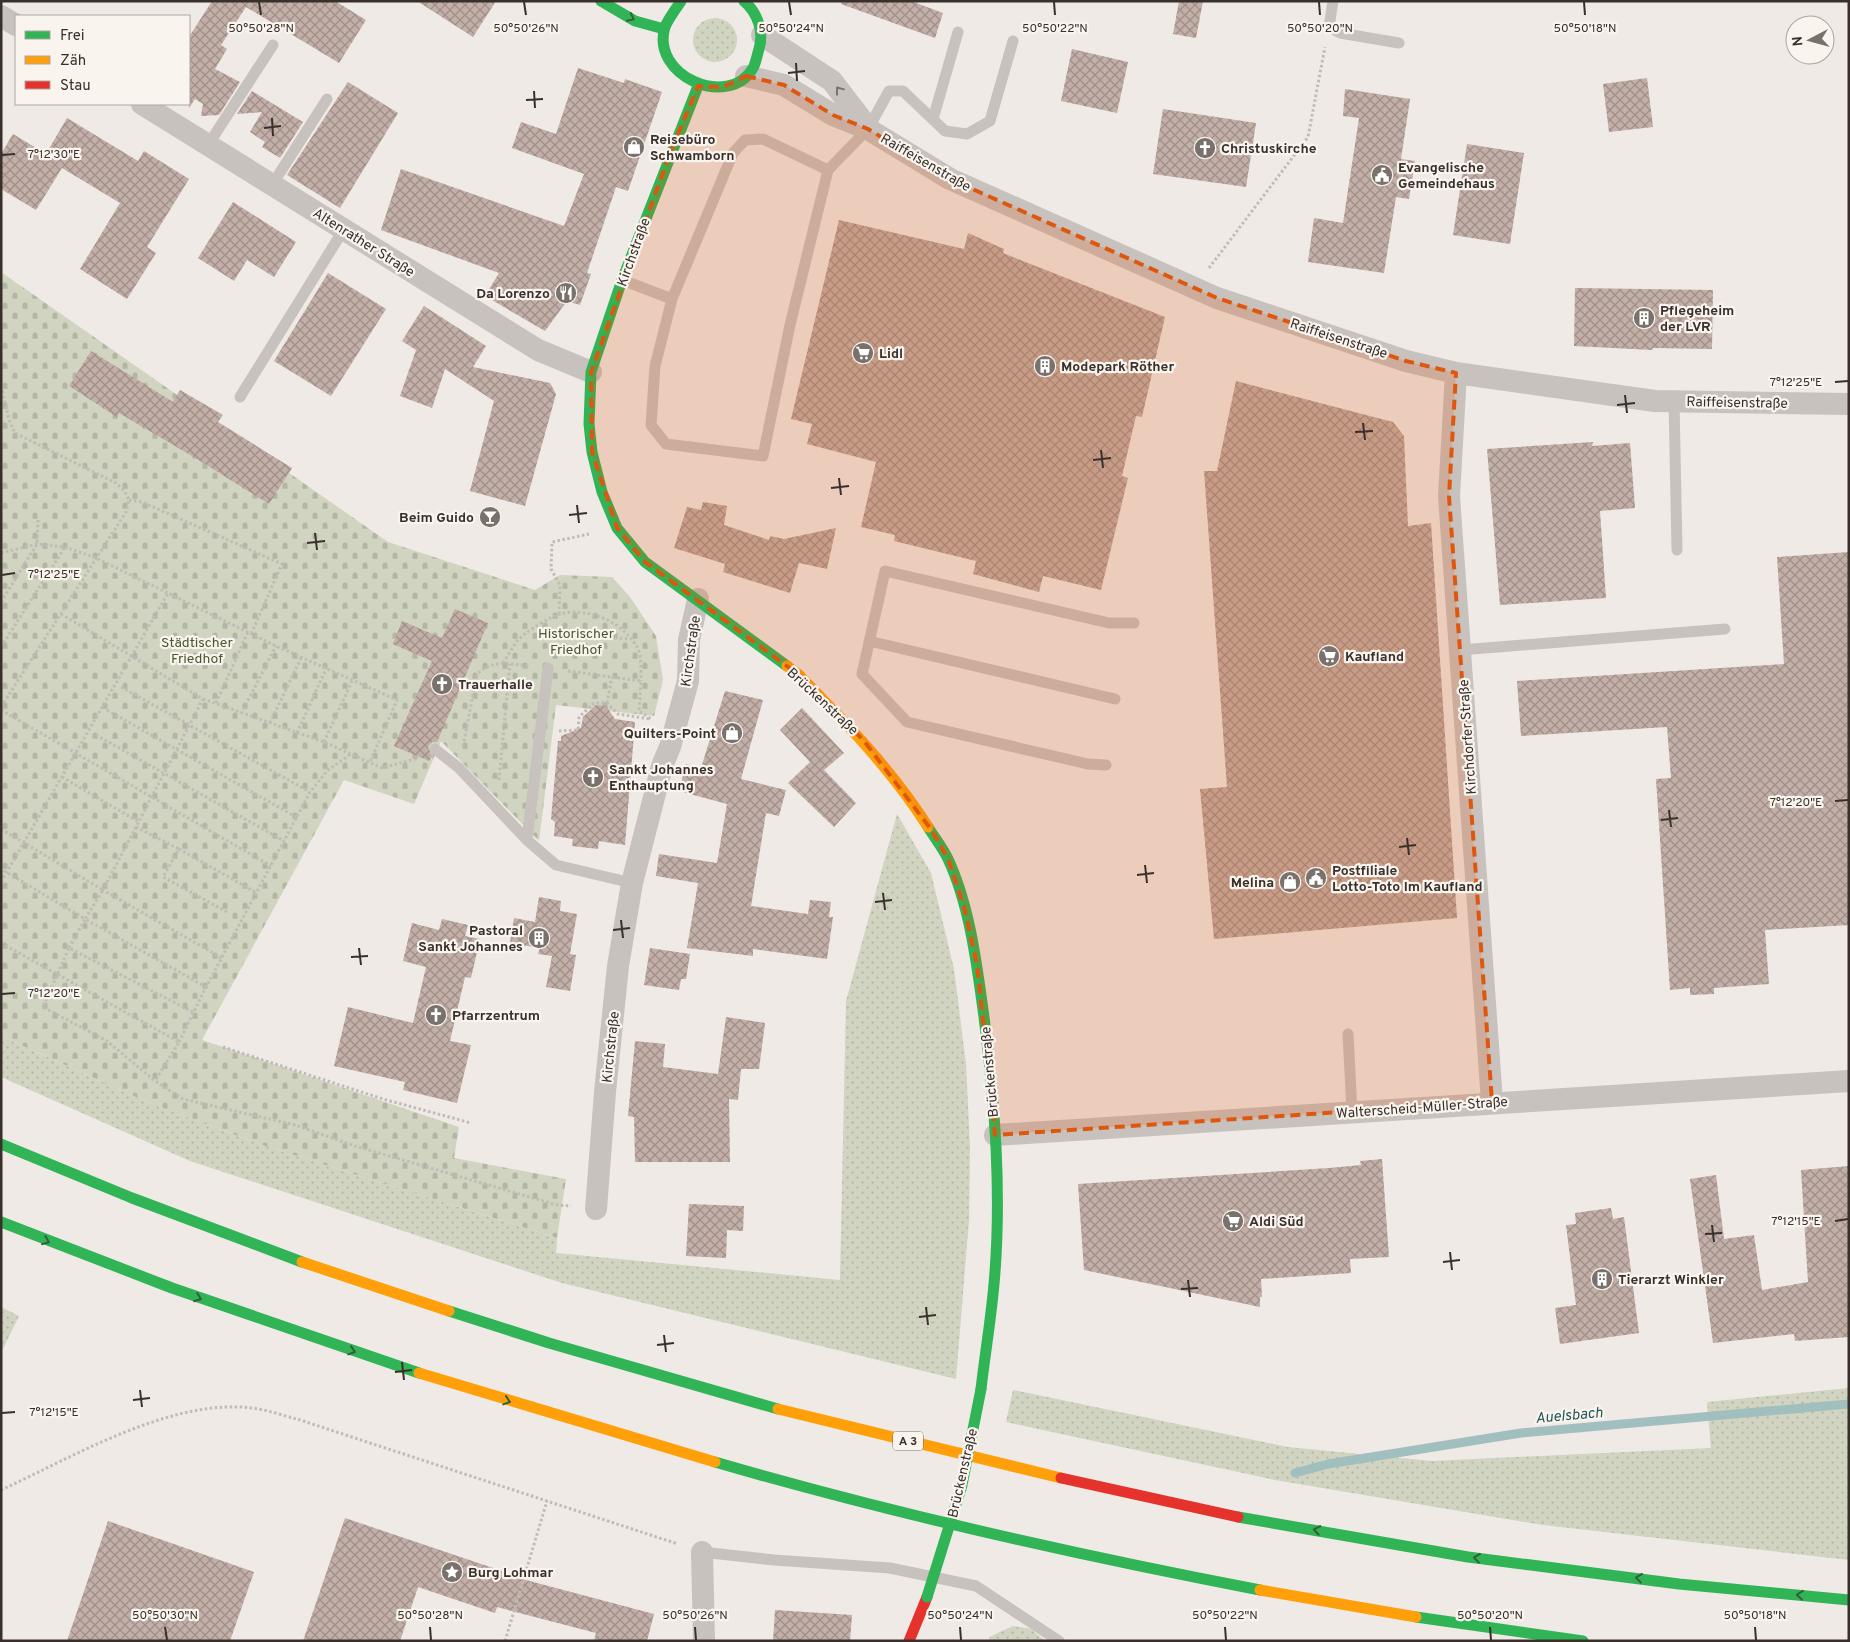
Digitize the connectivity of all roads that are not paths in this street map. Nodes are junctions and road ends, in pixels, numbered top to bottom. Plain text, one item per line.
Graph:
1 (601, 1) edge
2 (681, 1) edge
3 (744, 1) edge
4 (1333, 1) edge
5 (1, 16) edge
6 (15, 25) edge
7 (664, 29) junction
8 (958, 32) dead end
9 (762, 36) junction
10 (1013, 41) dead end
11 (1399, 43) dead end
12 (273, 44) dead end
13 (746, 76) junction
14 (698, 86) junction
15 (327, 99) dead end
16 (144, 105) edge
17 (933, 119) junction
18 (868, 129) junction
19 (208, 145) junction
20 (828, 170) junction
21 (272, 185) junction
22 (344, 230) junction
23 (622, 280) junction
24 (672, 299) junction
25 (591, 372) junction
26 (1456, 372) junction
27 (240, 397) dead end
28 (1674, 401) junction
29 (1849, 404) edge
30 (1677, 550) dead end
31 (698, 599) junction
32 (1134, 624) dead end
33 (1725, 629) dead end
34 (869, 641) junction
35 (1460, 650) junction
36 (548, 668) road end
37 (1115, 699) dead end
38 (435, 748) dead end
39 (1106, 765) dead end
40 (527, 840) junction
41 (632, 883) junction
42 (1348, 1034) dead end
43 (1849, 1081) edge
44 (1492, 1102) junction
45 (1352, 1111) junction
46 (995, 1135) junction
47 (1, 1144) edge
48 (596, 1209) road end
49 (1, 1222) edge
50 (702, 1552) joint
51 (1849, 1600) edge
52 (704, 1641) edge
53 (909, 1641) edge
54 (1059, 1641) edge
55 (1584, 1641) edge

1 -> 7 main road
2 - 7 main road
3 - 9 main road
4 - 11 lane
5 - 6 street
7 - 14 main road
8 - 17 lane
9 - 13 main road
18 -> 9 street, Raiffeisenstraße
10 - 17 lane
12 - 19 lane
13 - 14 main road
13 - 18 street, Raiffeisenstraße
14 - 23 main road, Kirchstraße
15 - 21 lane
16 - 19 street, Altenrather Straße
17 - 18 lane
18 - 20 lane
18 - 26 street, Raiffeisenstraße
19 - 21 street, Altenrather Straße
20 - 24 lane
20 - 24 lane
21 - 22 street, Altenrather Straße
22 - 25 street, Altenrather Straße
22 - 27 lane
23 - 24 lane
23 - 25 main road, Kirchstraße
25 - 31 main road, Kirchstraße
26 - 28 street, Raiffeisenstraße
26 - 35 street, Kirchdorfer Straße
28 - 29 street, Raiffeisenstraße
28 - 30 lane
31 - 41 street, Kirchstraße
31 - 46 main road, Brückenstraße
32 - 34 lane
33 - 35 lane
34 - 37 lane
34 - 39 lane
35 - 44 street, Kirchdorfer Straße
36 - 40 lane
38 - 40 lane
40 - 41 lane
41 - 48 street, Kirchstraße
42 - 45 lane
43 - 44 street, Walterscheid-Müller-Straße
44 - 45 street, Walterscheid-Müller-Straße
45 - 46 street, Walterscheid-Müller-Straße
46 - 53 main road, Brückenstraße, bridge
51 -> 47 main road, A 3
49 -> 55 main road
50 - 52 street
50 - 54 lane

